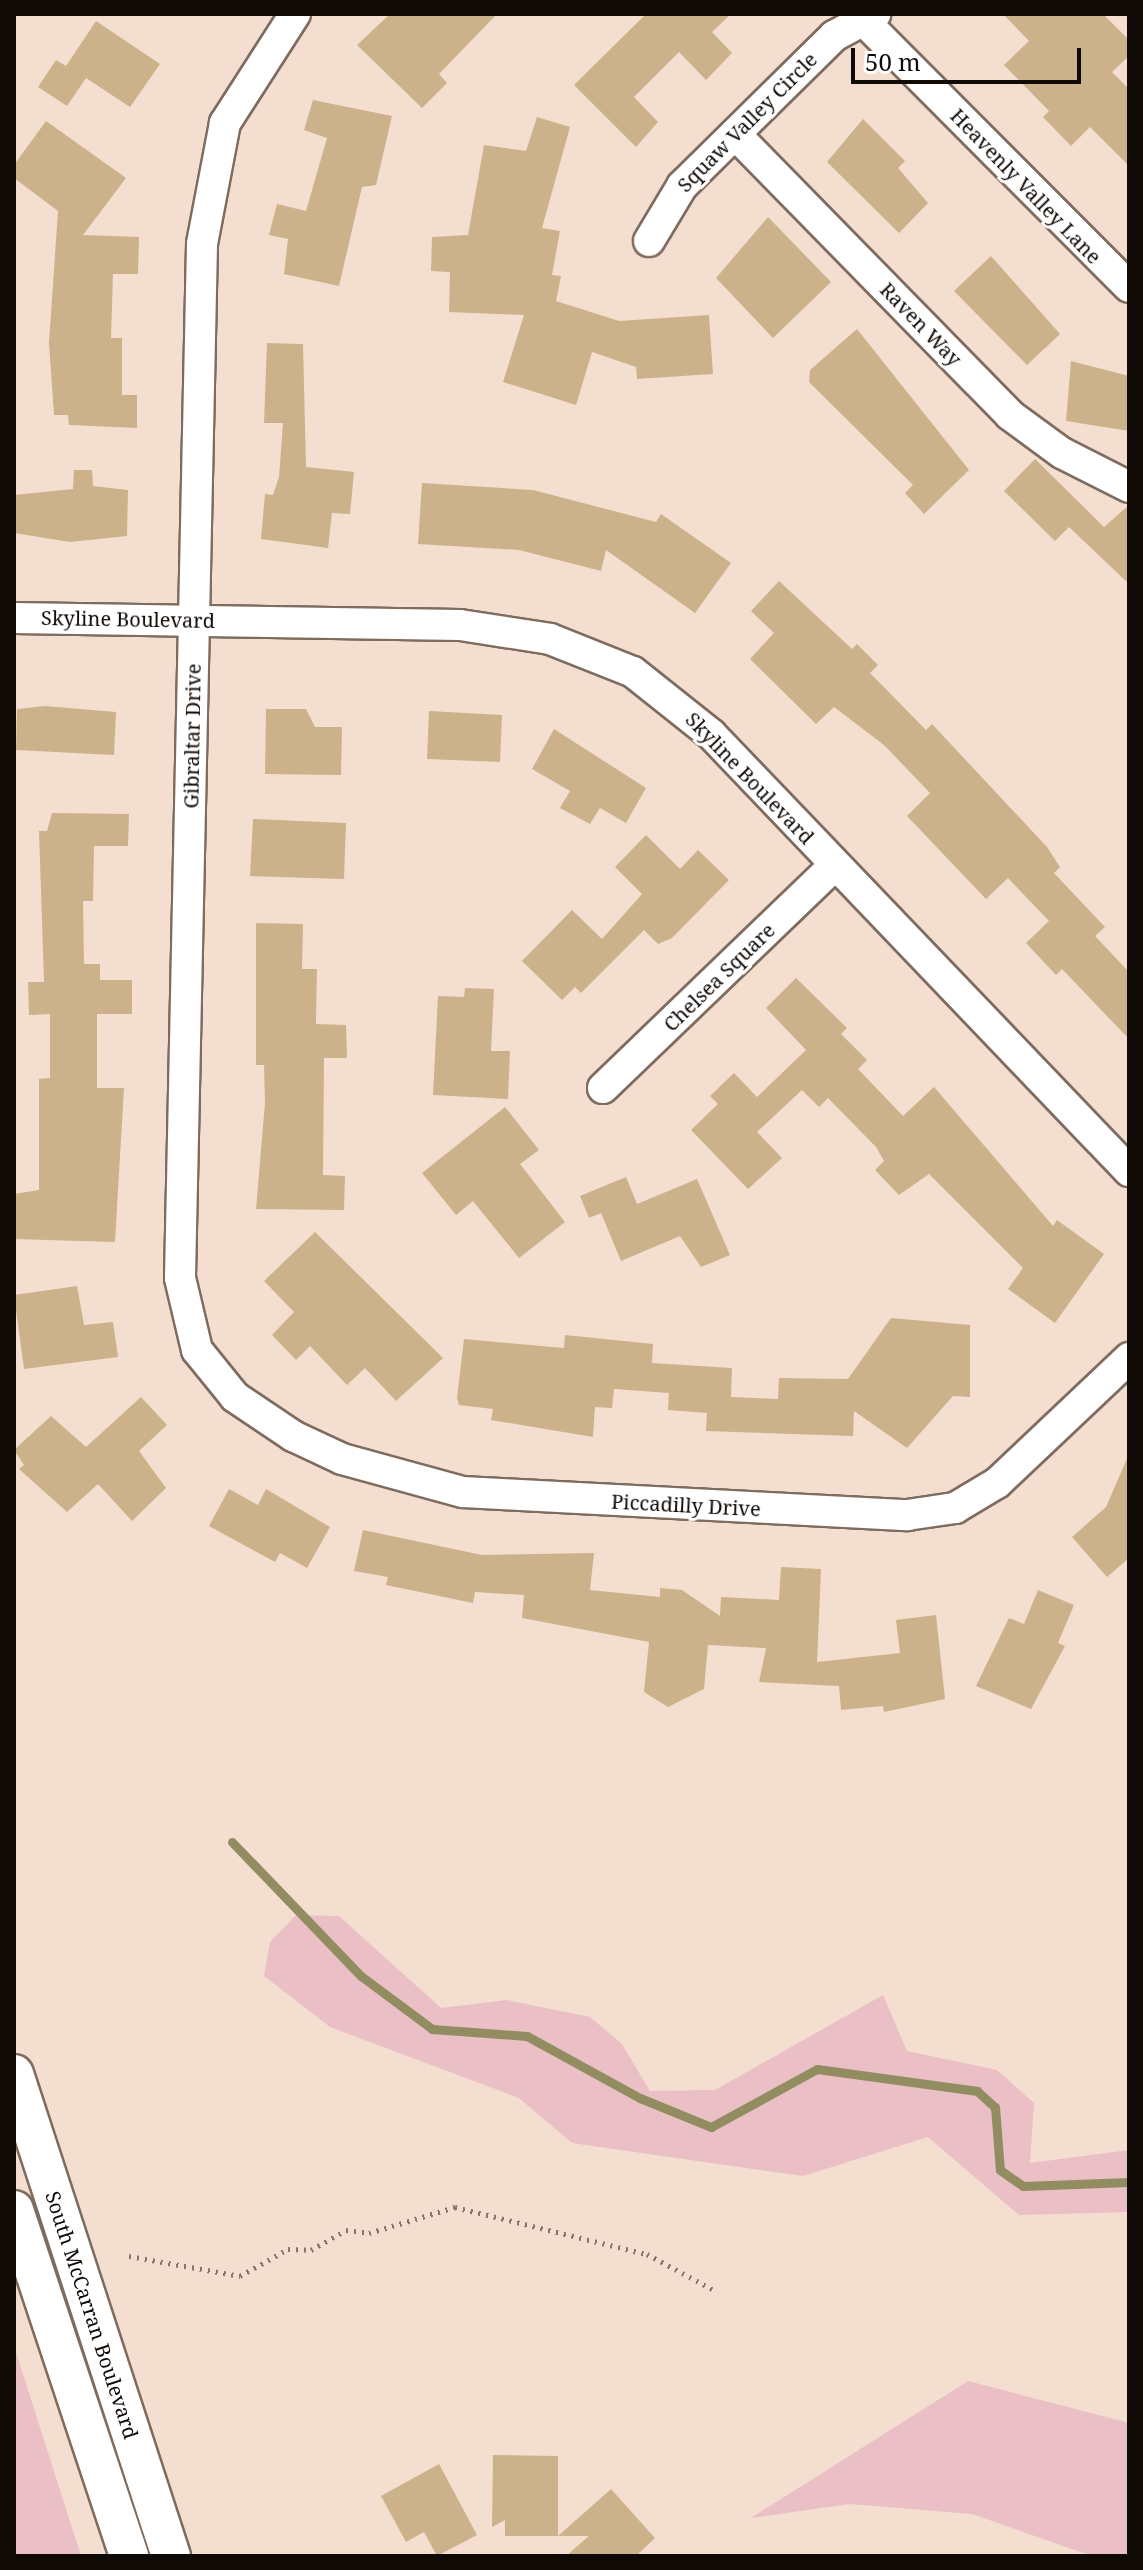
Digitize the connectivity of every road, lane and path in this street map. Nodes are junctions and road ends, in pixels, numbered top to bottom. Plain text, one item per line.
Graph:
1 (295, 14) edge
2 (865, 16) edge
3 (735, 134) junction
4 (649, 241) dead end
5 (1129, 287) edge
6 (1129, 487) edge
7 (14, 618) edge
8 (195, 621) junction
9 (835, 865) junction
10 (603, 1088) dead end
11 (1129, 1171) edge
12 (1129, 1358) edge
13 (216, 1377) joint
14 (14, 2074) edge
15 (14, 2210) edge
16 (129, 2256) dead end
17 (712, 2289) dead end
18 (129, 2556) edge
19 (171, 2556) edge

1 - 8 street, Gibraltar Drive
2 - 3 street, Squaw Valley Circle
2 - 5 street, Heavenly Valley Lane
3 - 4 street, Squaw Valley Circle
3 - 6 street, Raven Way
7 - 8 street, Skyline Boulevard
8 - 9 street, Skyline Boulevard
8 - 13 street, Gibraltar Drive
9 - 10 street, Chelsea Square
9 - 11 street, Skyline Boulevard
12 - 13 street, Piccadilly Drive
14 - 19 main road, South McCarran Boulevard
15 - 18 main road, South McCarran Boulevard
16 - 17 path

